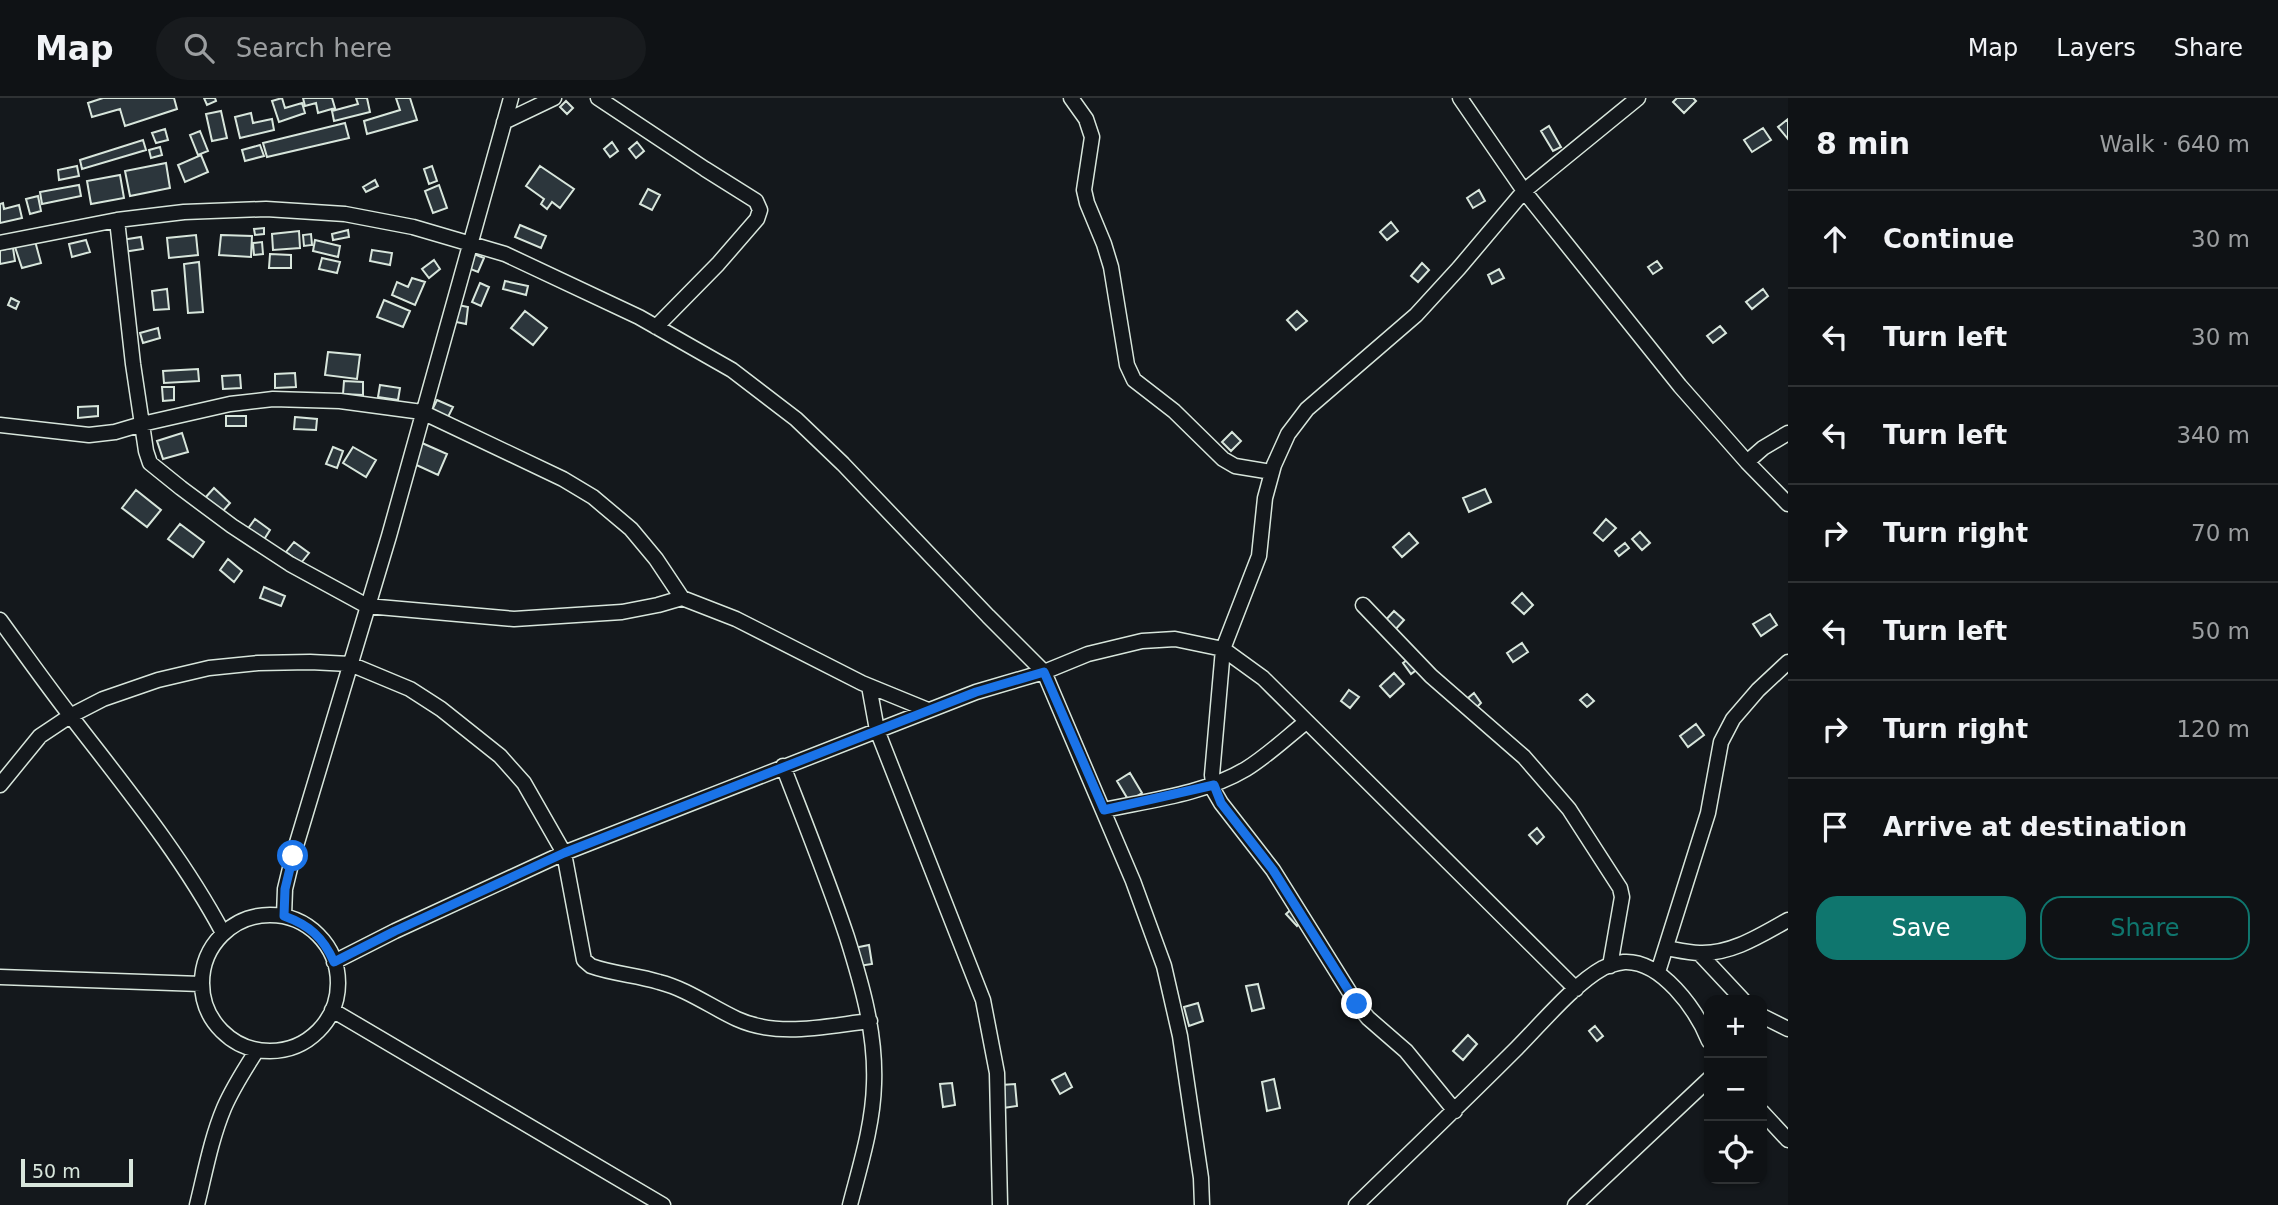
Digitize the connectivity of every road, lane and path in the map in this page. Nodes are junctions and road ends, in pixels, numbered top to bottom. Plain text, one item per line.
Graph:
1 (511, 98) edge
2 (554, 98) edge
3 (598, 98) edge
4 (1072, 98) edge
5 (1460, 98) edge
6 (1638, 98) edge
7 (504, 122) junction
8 (1524, 191) junction
9 (117, 220) junction
10 (0, 243) edge
11 (471, 243) junction
12 (656, 327) junction
13 (422, 412) junction
14 (142, 424) junction
15 (0, 425) edge
16 (1788, 433) edge
17 (1747, 462) junction
18 (1272, 472) junction
19 (1788, 504) edge
20 (682, 598) junction
21 (367, 606) junction
22 (1363, 606) dead end
23 (0, 620) edge
24 (1223, 649) junction
25 (1788, 662) edge
26 (350, 664) junction
27 (1044, 672) junction
28 (869, 686) junction
29 (928, 710) junction
30 (70, 716) junction
31 (1306, 722) junction
32 (877, 730) junction
33 (783, 766) junction
34 (0, 785) edge
35 (1214, 785) junction
36 (1104, 810) junction
37 (564, 853) junction
38 (284, 916) junction
39 (1788, 920) edge
40 (1769, 931) junction
41 (223, 933) junction
42 (1788, 937) edge
43 (1666, 948) junction
44 (1699, 953) junction
45 (334, 962) junction
46 (1610, 966) junction
47 (1658, 972) junction
48 (0, 977) edge
49 (201, 984) junction
50 (1576, 989) junction
51 (1738, 995) edge
52 (332, 1010) junction
53 (1767, 1019) edge
54 (870, 1021) junction
55 (1788, 1030) edge
56 (1704, 1031) edge
57 (257, 1050) junction
58 (1704, 1084) edge
59 (1455, 1111) junction
60 (1767, 1117) edge
61 (1788, 1140) edge
62 (197, 1205) edge
63 (663, 1205) edge
64 (850, 1205) edge
65 (1000, 1205) edge
66 (1202, 1205) edge
67 (1356, 1205) edge
68 (1575, 1205) edge

1 - 7 street
2 - 7 street
3 - 12 street
4 - 18 street
5 - 8 street
6 - 8 street
7 - 11 street
8 - 17 street
8 - 18 street
9 - 10 street
9 - 11 street
9 - 14 street
11 - 12 street
11 - 13 street
12 - 27 street
13 - 14 street
13 - 20 street
13 - 21 street
14 - 15 street
14 - 21 street
16 - 17 street
17 - 19 street
18 - 24 street
20 - 21 street
20 - 28 street
21 - 26 street
22 - 46 street
23 - 30 street
24 - 27 street
24 - 31 street
24 - 35 street
25 - 43 street
26 - 30 street
26 - 37 street
26 - 38 street
27 - 29 street
27 - 36 street
28 - 29 street
28 - 32 street
29 - 32 street
30 - 34 street
30 - 41 street
31 - 35 street
31 - 50 street
32 - 33 street
32 - 65 street
33 - 37 street
33 - 54 street
35 - 36 street
35 - 59 street
36 - 66 street
37 - 45 street
37 - 54 street
38 - 41 street
38 - 45 street
39 - 40 street
40 - 42 street
40 - 44 street
41 - 49 street
43 - 44 street
43 - 47 street
44 - 51 street
45 - 52 street
46 - 47 street
46 - 50 street
47 - 56 street
48 - 49 street
49 - 57 street
50 - 59 street
52 - 57 street
52 - 63 street
53 - 55 street
54 - 64 street
57 - 62 street
58 - 68 street
59 - 67 street
60 - 61 street

